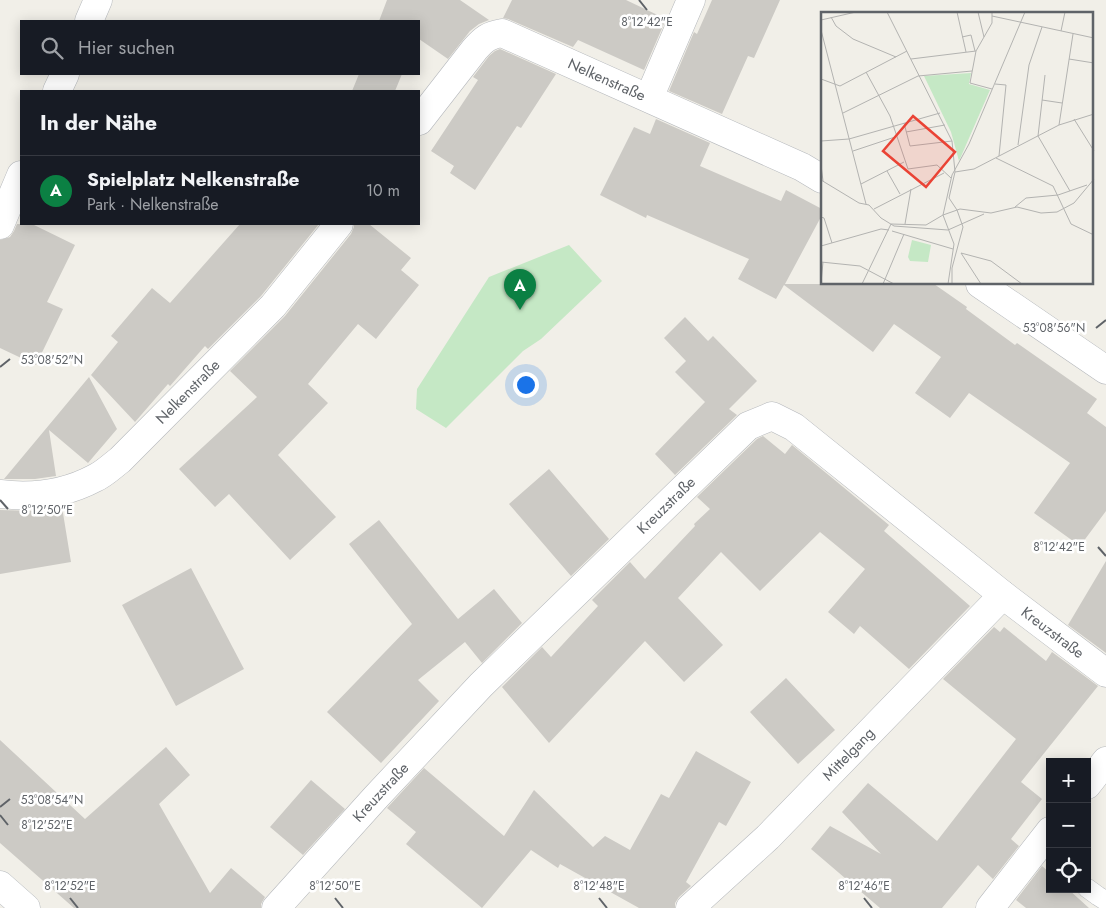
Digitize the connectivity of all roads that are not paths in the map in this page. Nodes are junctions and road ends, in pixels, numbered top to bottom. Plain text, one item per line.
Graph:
1 (98, 0) edge
2 (691, 0) edge
3 (89, 20) edge
4 (65, 75) edge
5 (57, 90) edge
6 (648, 98) junction
7 (420, 120) edge
8 (20, 177) edge
9 (821, 178) edge
10 (0, 225) edge
11 (338, 225) edge
12 (981, 285) edge
13 (1106, 370) edge
14 (0, 494) edge
15 (1003, 595) junction
16 (1106, 673) edge
17 (1106, 761) edge
18 (1091, 780) edge
19 (1046, 843) edge
20 (0, 885) edge
21 (1091, 891) edge
22 (1106, 901) edge
23 (26, 908) edge
24 (276, 908) edge
25 (690, 908) edge
26 (990, 908) edge

1 - 3 street
2 - 6 street
4 - 5 street
6 - 7 street, Nelkenstraße
6 - 9 street, Nelkenstraße
8 - 10 street
11 - 14 street, Nelkenstraße
12 - 13 street
15 - 16 street, Kreuzstraße
15 - 24 street, Kreuzstraße
15 - 25 street, Mittelgang
17 - 18 street
19 - 26 street
20 - 23 street
21 - 22 lane

